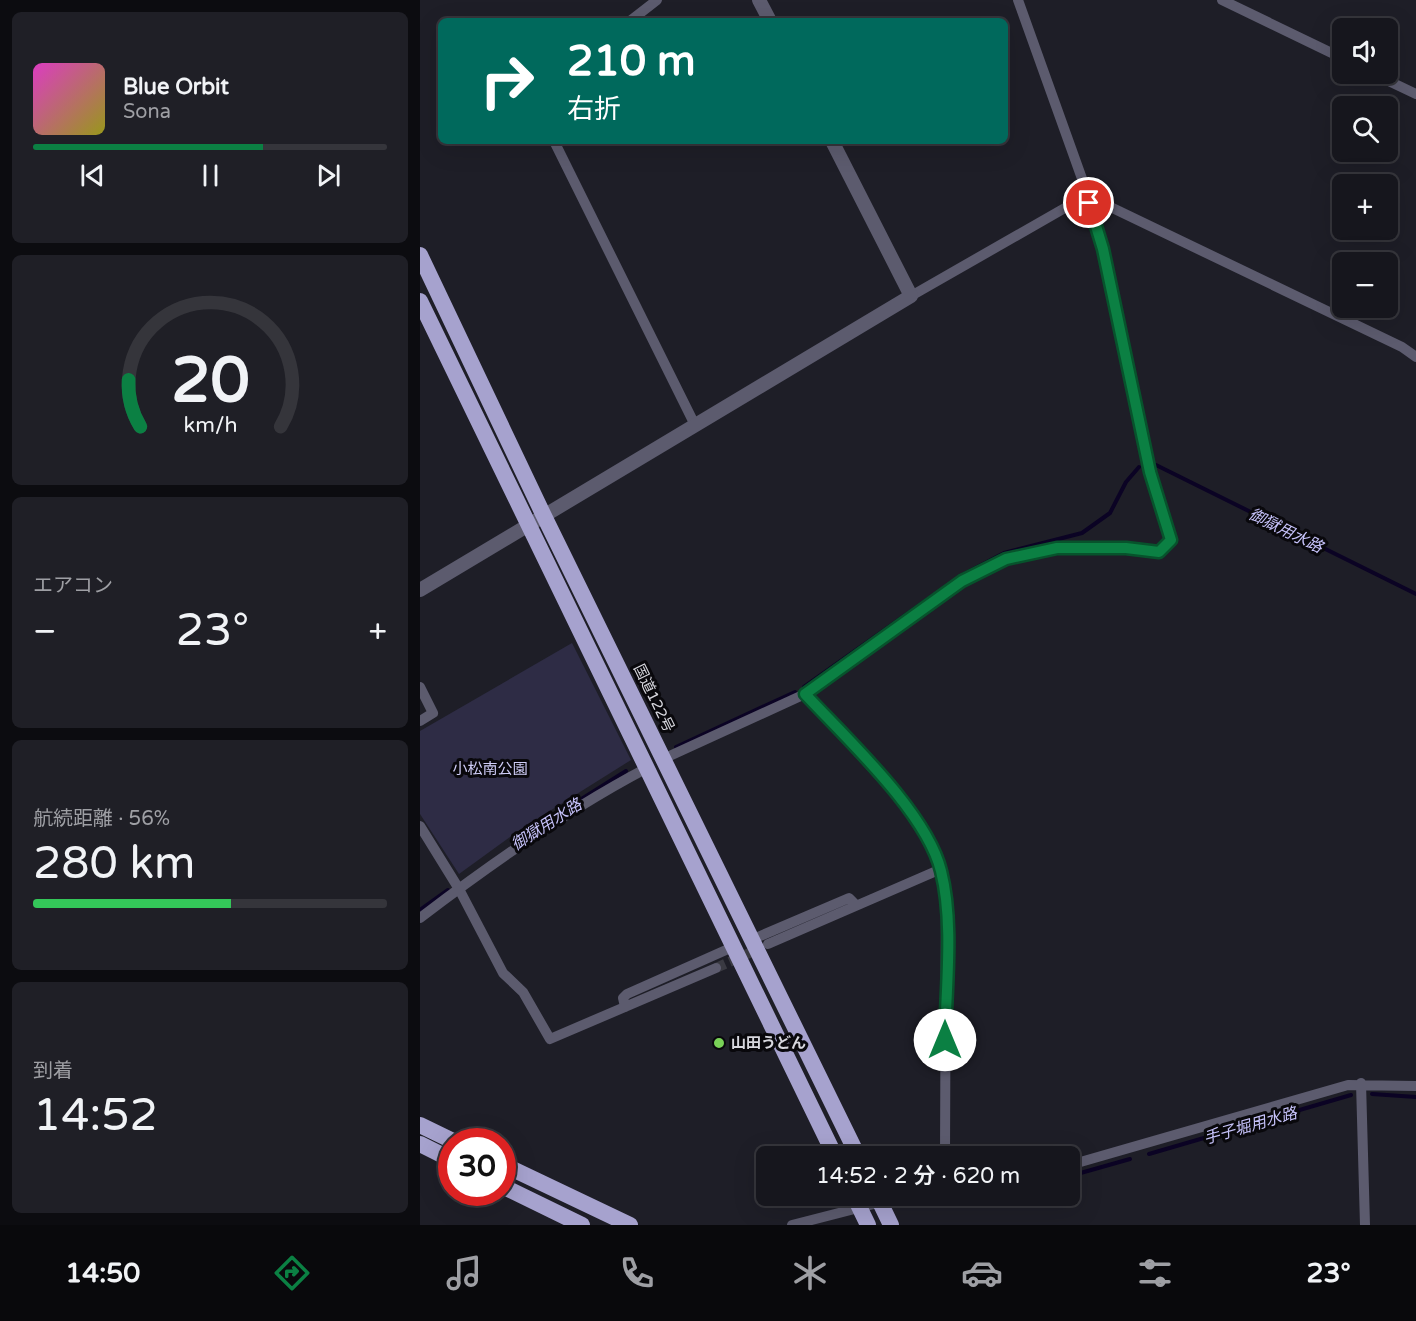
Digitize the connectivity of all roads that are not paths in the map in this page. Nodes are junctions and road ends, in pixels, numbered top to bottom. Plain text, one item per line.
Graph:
1 (657, 0) edge
2 (759, 0) edge
3 (1018, 0) edge
4 (1222, 0) edge
5 (634, 18) edge
6 (768, 18) edge
7 (1332, 53) edge
8 (1395, 84) edge
9 (1416, 94) edge
10 (555, 144) edge
11 (834, 144) edge
12 (1087, 200) junction
13 (420, 255) edge
14 (911, 296) junction
15 (420, 301) edge
16 (1416, 357) edge
17 (695, 426) junction
18 (543, 514) junction
19 (529, 523) junction
20 (420, 590) edge
21 (420, 687) edge
22 (805, 694) junction
23 (420, 721) edge
24 (663, 759) junction
25 (647, 768) junction
26 (420, 826) edge
27 (941, 869) junction
28 (459, 889) junction
29 (856, 905) junction
30 (420, 918) edge
31 (743, 943) junction
32 (768, 945) tunnel mouth
33 (716, 968) tunnel mouth
34 (625, 1006) junction
35 (1361, 1083) junction
36 (1416, 1086) edge
37 (420, 1125) edge
38 (438, 1134) edge
39 (420, 1144) edge
40 (831, 1146) edge
41 (853, 1146) edge
42 (945, 1146) edge
43 (438, 1153) edge
44 (1080, 1162) edge
45 (516, 1171) edge
46 (516, 1193) edge
47 (843, 1206) edge
48 (859, 1206) edge
49 (882, 1206) edge
50 (582, 1225) edge
51 (630, 1225) edge
52 (792, 1225) edge
53 (868, 1225) edge
54 (891, 1225) edge
55 (1365, 1225) edge

1 - 5 street
2 - 6 street
3 - 12 street
4 - 7 street
8 - 9 street
10 - 17 street
11 - 14 street
12 - 14 street
12 - 16 street
12 - 22 street
13 - 18 highway, 国道122号
14 - 17 street
15 - 19 highway, 国道122号
17 - 18 street
18 - 19 street
18 - 24 highway, 国道122号
19 - 20 street
19 - 25 highway, 国道122号
21 - 23 street
22 - 24 street
22 - 27 street
24 - 31 highway, 国道122号
25 - 28 street
25 - 31 highway, 国道122号
26 - 28 street
27 - 29 street
27 - 42 street
28 - 30 street
28 - 34 street
29 - 31 street
29 - 32 street
31 - 34 street
31 - 40 highway, 国道122号
31 - 41 highway, 国道122号
33 - 34 street
35 - 36 street
35 - 44 street
35 - 55 street
37 - 38 highway
39 - 43 highway
45 - 51 highway
46 - 50 highway
47 - 52 street
48 - 53 highway
49 - 54 highway

